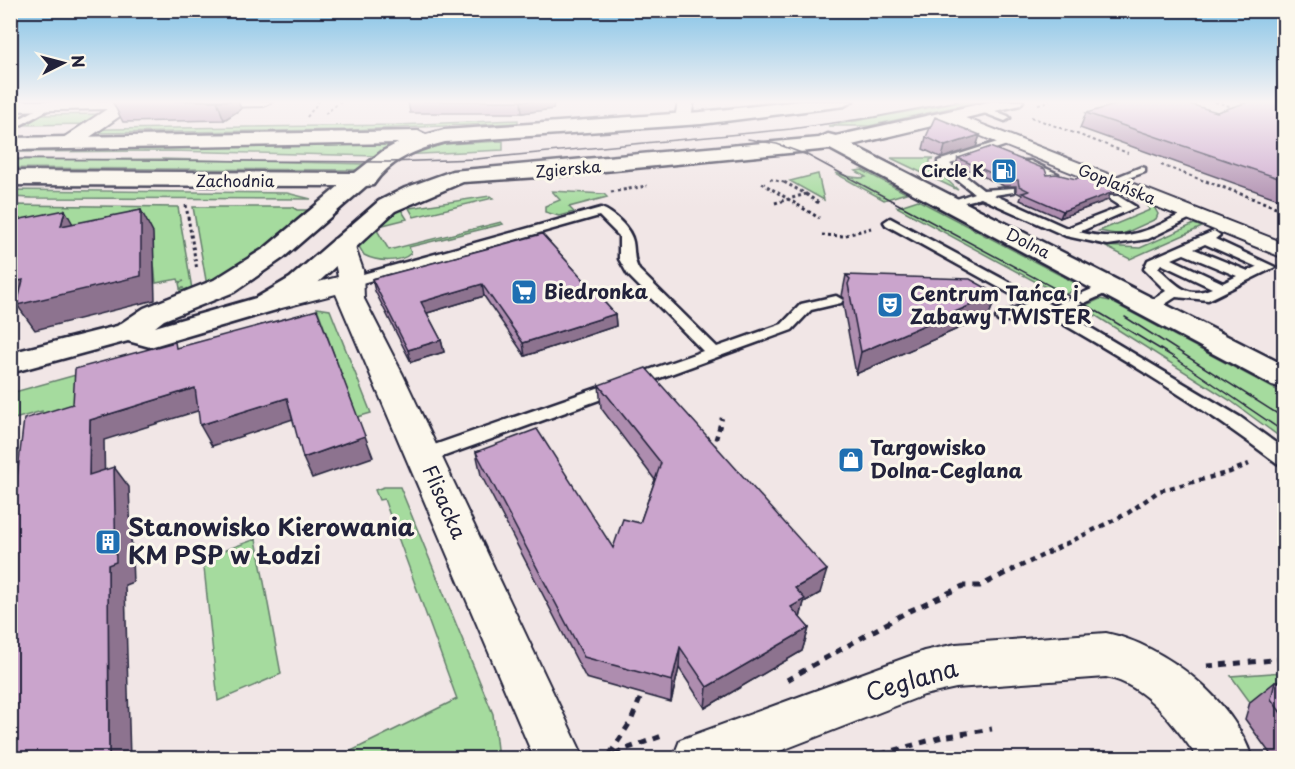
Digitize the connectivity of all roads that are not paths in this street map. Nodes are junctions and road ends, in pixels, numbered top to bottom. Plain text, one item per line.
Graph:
1 (78, 137) edge
2 (389, 137) edge
3 (441, 137) edge
4 (822, 137) edge
5 (856, 137) edge
6 (972, 137) edge
7 (70, 142) junction
8 (832, 142) junction
9 (10, 144) edge
10 (989, 153) junction
11 (1141, 170) dead end
12 (460, 176) junction
13 (1054, 176) edge
14 (10, 178) edge
15 (988, 179) edge
16 (358, 180) junction
17 (1113, 189) junction
18 (1010, 190) edge
19 (982, 194) junction
20 (952, 204) junction
21 (1193, 214) junction
22 (890, 222) road end
23 (1228, 228) junction
24 (1068, 232) junction
25 (343, 244) junction
26 (1284, 251) edge
27 (1178, 252) junction
28 (211, 282) junction
29 (350, 282) junction
30 (1234, 282) junction
31 (1111, 286) junction
32 (1162, 299) junction
33 (836, 300) dead end
34 (1040, 303) junction
35 (266, 304) junction
36 (1055, 311) junction
37 (1003, 318) dead end
38 (128, 332) junction
39 (714, 353) junction
40 (10, 363) edge
41 (1284, 378) edge
42 (1280, 455) edge
43 (424, 456) junction
44 (682, 747) edge
45 (559, 759) edge
46 (1227, 759) edge

1 - 7 street
2 - 7 main road
3 - 16 main road, Zgierska
4 - 8 main road, Dolna
5 - 8 main road, Zgierska
6 - 10 street, Goplańska
7 - 9 main road
8 - 12 main road, Zgierska
8 - 20 main road, Dolna
10 - 13 lane
10 - 17 street, Goplańska
10 - 19 lane
11 - 17 lane
12 - 16 main road, Zachodnia
12 - 25 main road, Zgierska
14 - 16 main road, Zachodnia
15 - 19 lane
16 - 28 main road, Zgierska
17 - 21 street, Goplańska
17 - 24 lane
18 - 19 lane
19 - 20 lane
19 - 24 lane
20 - 31 main road, Dolna
21 - 23 street, Goplańska
21 - 24 lane
22 - 34 lane
23 - 26 street, Goplańska
23 - 27 lane
25 - 29 street, Flisacka
25 - 35 main road, Zgierska
27 - 30 lane
27 - 30 lane
27 - 30 lane
27 - 32 lane
28 - 35 main road
28 - 38 main road, Zgierska
29 - 35 street, Zgierska
29 - 39 lane
29 - 43 street, Flisacka
30 - 32 lane
31 - 32 main road, Dolna
31 - 36 lane
32 - 41 main road, Dolna
33 - 39 lane
34 - 36 lane
34 - 37 lane
35 - 38 main road, Zgierska
36 - 42 lane
38 - 40 main road, Zgierska
39 - 43 lane
43 - 45 street, Flisacka
44 - 46 street, Ceglana

